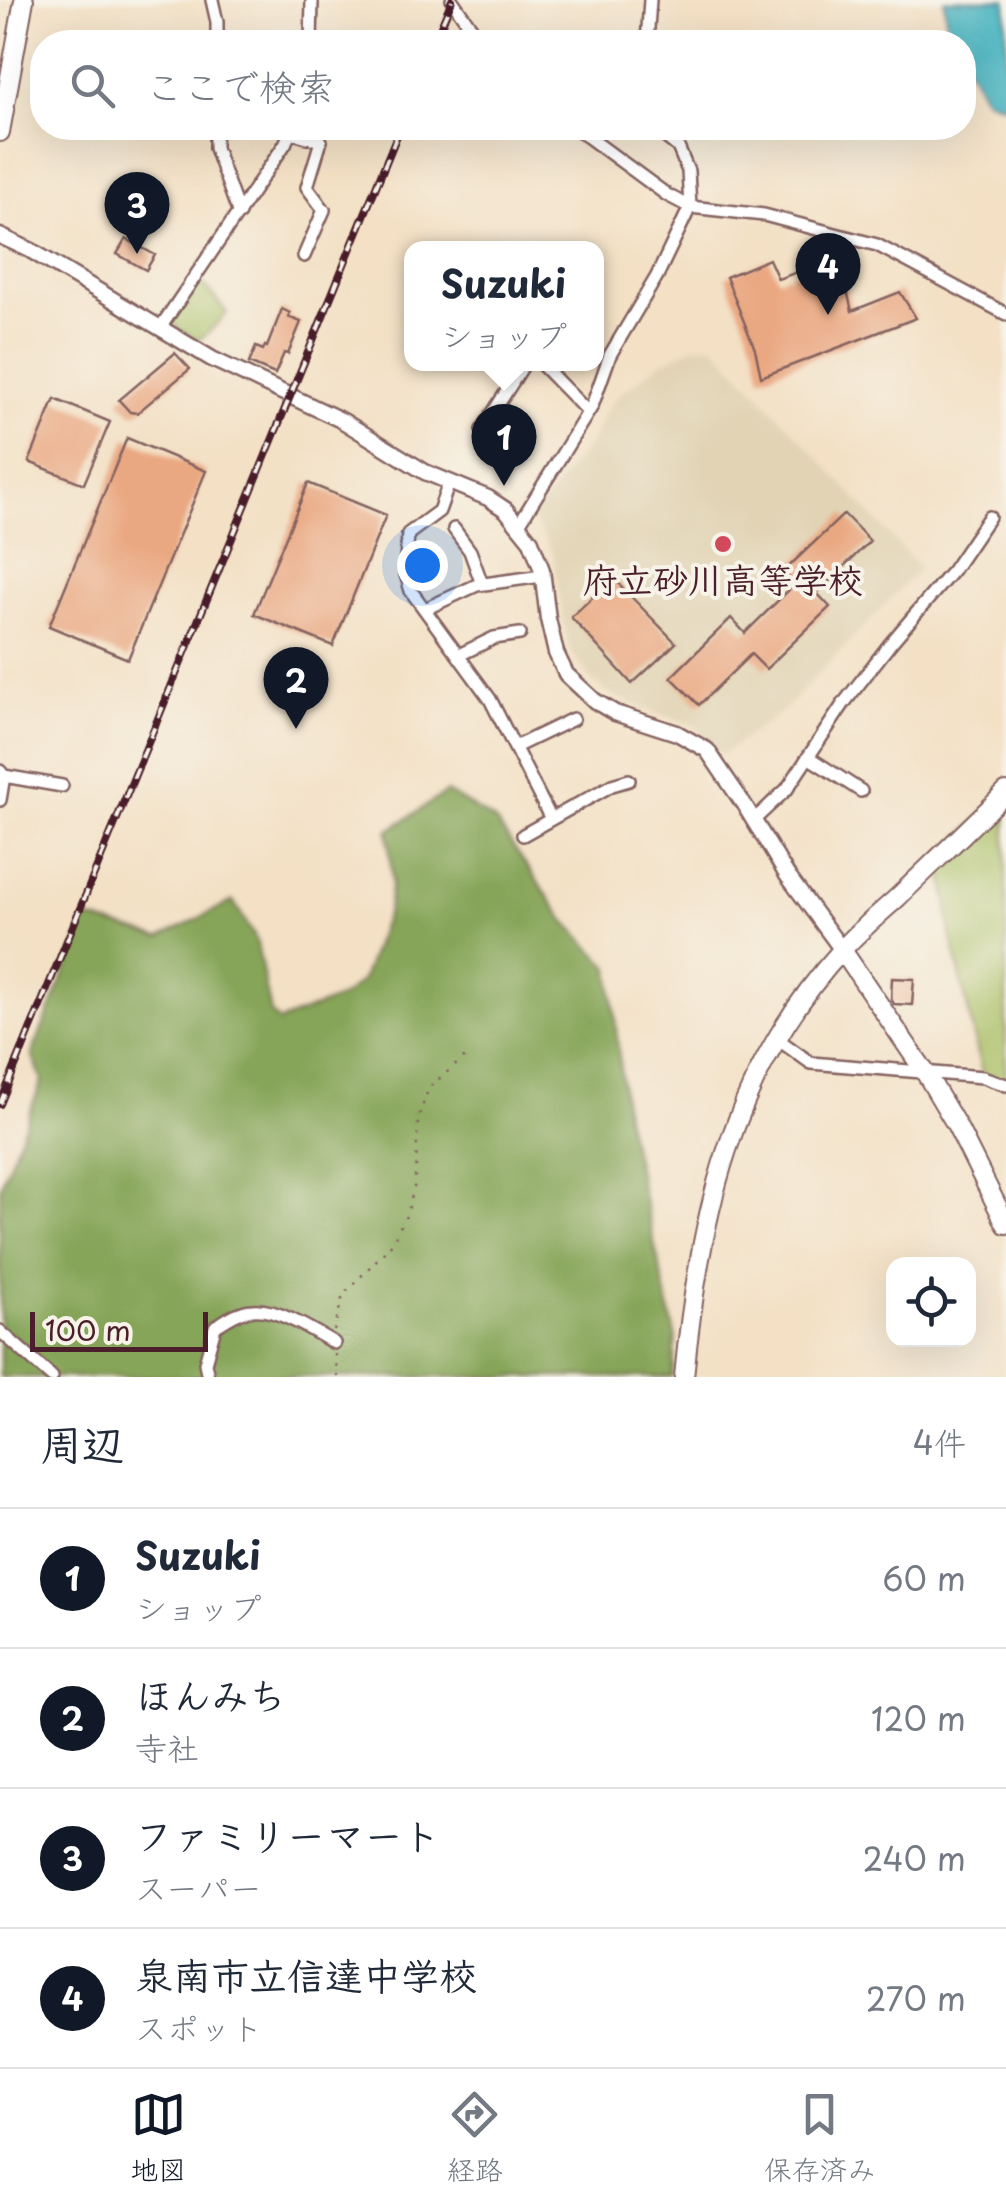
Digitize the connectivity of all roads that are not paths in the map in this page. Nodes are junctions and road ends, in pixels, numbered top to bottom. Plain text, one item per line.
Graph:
1 (24, 0) edge
2 (212, 0) edge
3 (312, 0) edge
4 (452, 0) edge
5 (650, 0) edge
6 (217, 30) edge
7 (311, 30) edge
8 (473, 30) edge
9 (648, 30) edge
10 (0, 132) edge
11 (215, 140) edge
12 (287, 140) edge
13 (319, 140) edge
14 (592, 140) edge
15 (670, 140) edge
16 (690, 207) junction
17 (239, 214) junction
18 (0, 236) edge
19 (304, 256) dead end
20 (1006, 314) edge
21 (160, 328) junction
22 (520, 371) edge
23 (548, 371) edge
24 (604, 371) edge
25 (604, 371) edge
26 (588, 412) junction
27 (482, 430) dead end
28 (449, 483) junction
29 (989, 517) dead end
30 (518, 524) junction
31 (454, 530) dead end
32 (542, 576) junction
33 (482, 584) junction
34 (424, 609) junction
35 (520, 634) dead end
36 (458, 656) junction
37 (572, 720) dead end
38 (514, 747) junction
39 (808, 757) junction
40 (2, 773) edge
41 (629, 780) dead end
42 (62, 786) dead end
43 (861, 791) dead end
44 (1006, 792) edge
45 (0, 800) edge
46 (551, 819) junction
47 (754, 820) junction
48 (523, 835) dead end
49 (842, 950) junction
50 (776, 1038) junction
51 (924, 1072) junction
52 (1006, 1084) edge
53 (1006, 1224) edge
54 (0, 1331) edge
55 (334, 1344) road end
56 (52, 1377) edge
57 (208, 1377) edge
58 (684, 1377) edge

1 - 10 main road
2 - 6 street
3 - 7 street
4 - 8 street
5 - 9 street
11 - 17 street
12 - 17 street
13 - 19 street
14 - 16 street
15 - 16 street
16 - 20 street
16 - 24 street
17 - 21 street
18 - 21 street
21 - 28 street
22 - 27 street
23 - 26 street
25 - 26 street
26 - 30 street
28 - 30 street
28 - 34 street
29 - 39 street
30 - 32 street
31 - 33 street
32 - 33 street
32 - 47 street
33 - 34 street
34 - 36 street
35 - 36 street
36 - 38 street
37 - 38 street
38 - 46 street
39 - 43 street
39 - 47 street
40 - 42 street
40 - 45 street
41 - 46 street
44 - 49 main road
46 - 48 street
47 - 49 street
49 - 50 main road
49 - 51 main road
50 - 51 street
50 - 58 main road
51 - 52 street
51 - 53 main road
54 - 56 street
55 - 57 street

